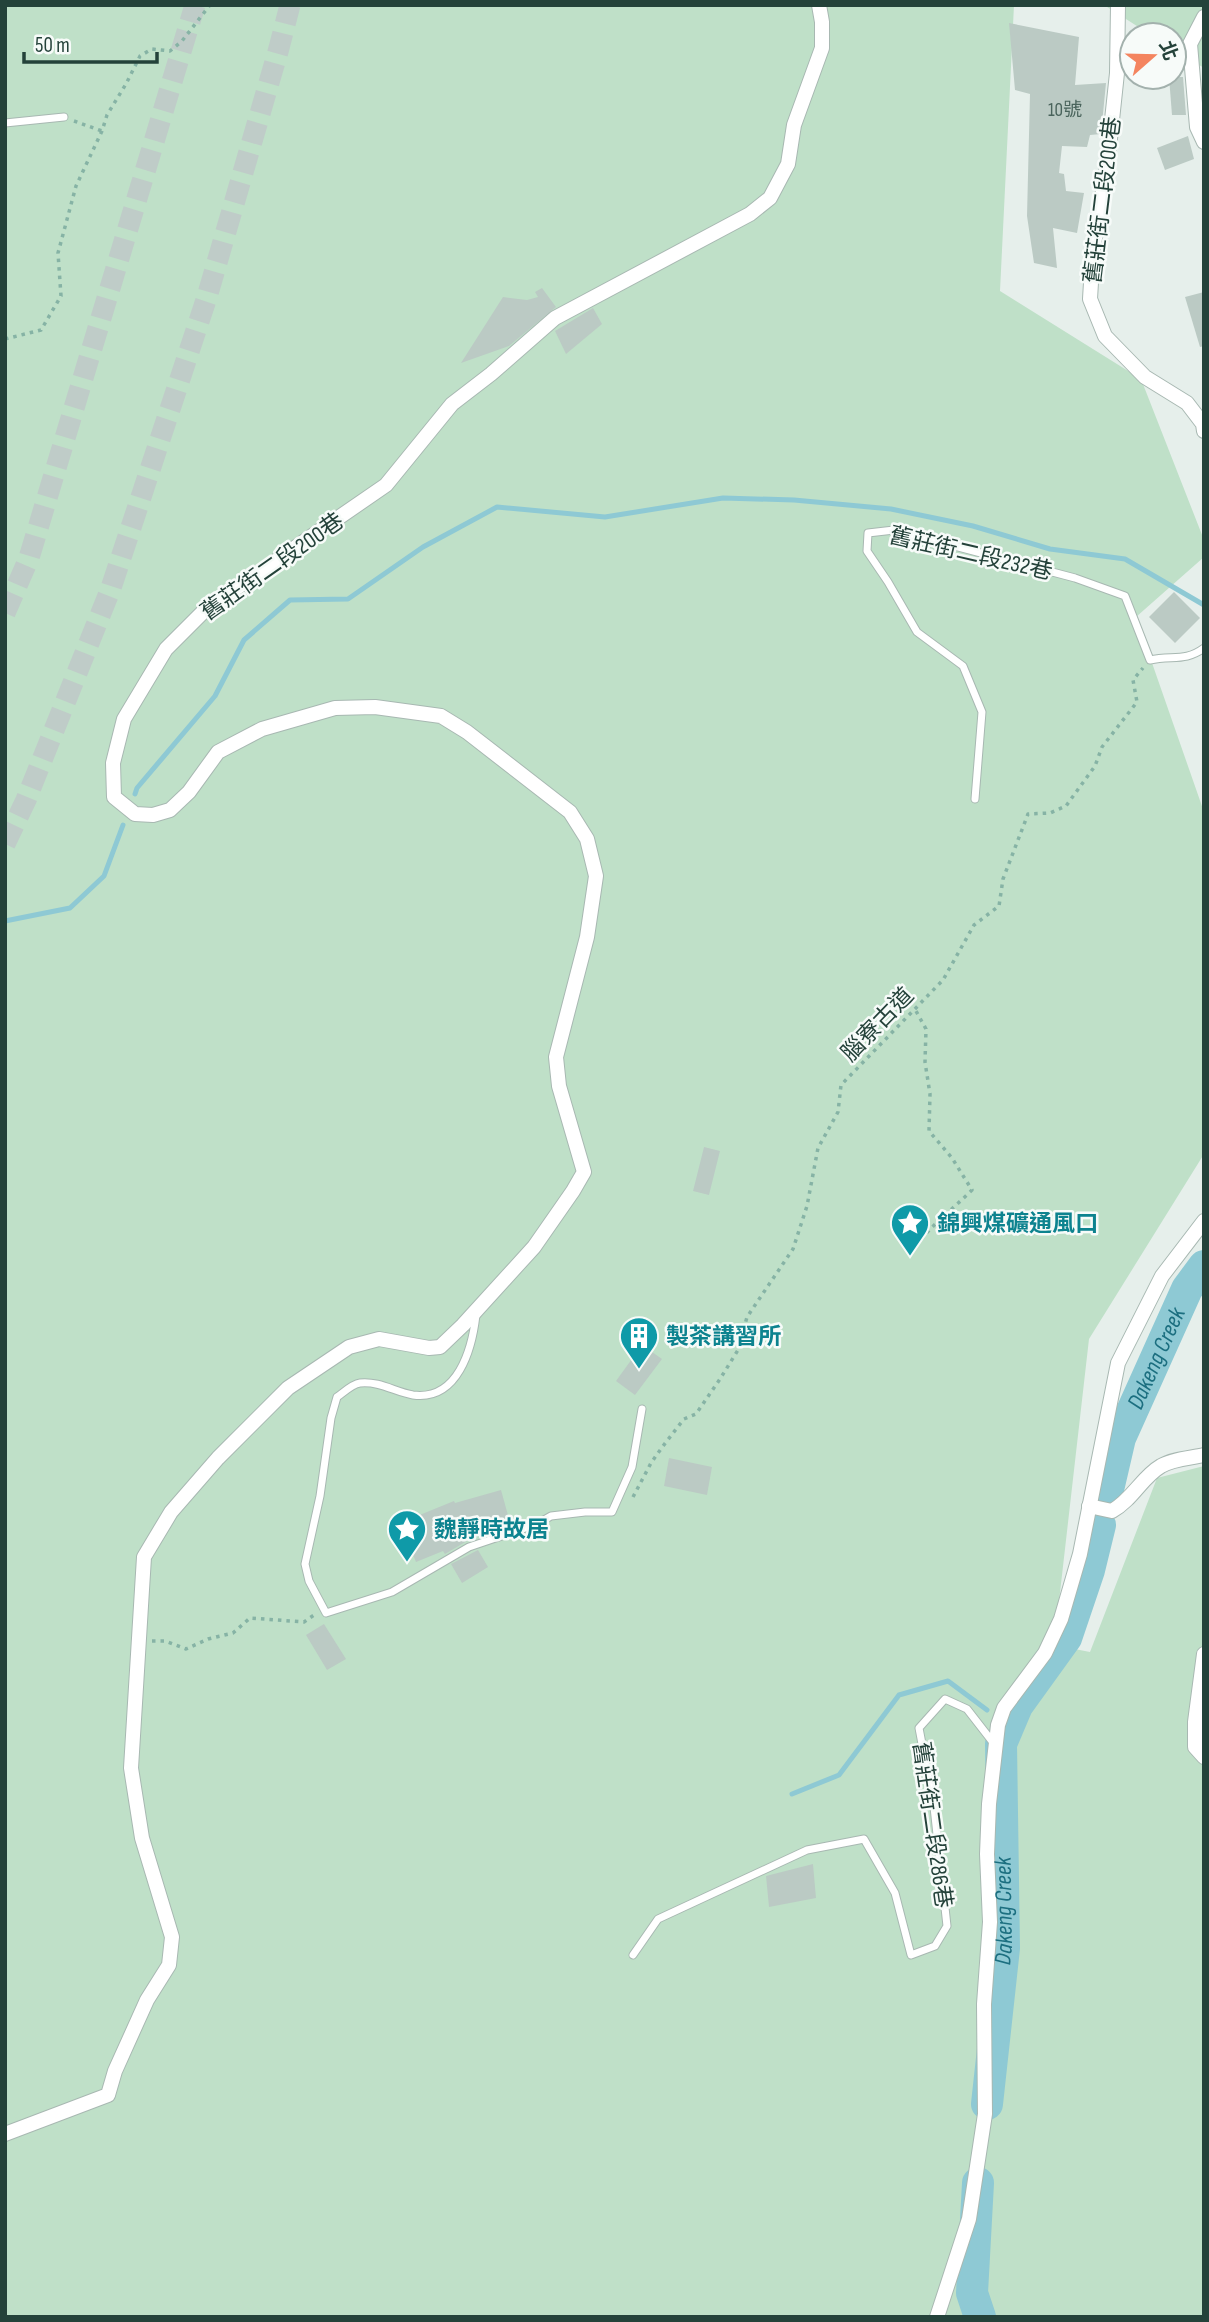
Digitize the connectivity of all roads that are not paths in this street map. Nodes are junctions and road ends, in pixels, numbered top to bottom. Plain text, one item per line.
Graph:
1 (819, 5) edge
2 (1118, 5) edge
3 (1204, 17) edge
4 (64, 117) road end
5 (5, 123) edge
6 (1204, 142) edge
7 (1204, 431) edge
8 (1204, 648) edge
9 (975, 799) dead end
10 (1204, 1221) edge
11 (477, 1307) junction
12 (642, 1409) dead end
13 (1204, 1455) edge
14 (1089, 1506) junction
15 (1204, 1654) edge
16 (996, 1745) junction
17 (1204, 1757) edge
18 (634, 1955) dead end
19 (5, 2134) edge
20 (937, 2317) edge

1 - 11 street, 舊莊街二段200巷
2 - 7 street, 舊莊街二段200巷
3 - 6 street
4 - 5 lane
8 - 9 lane, 舊莊街二段232巷
10 - 14 street
11 - 12 lane
11 - 19 street, 舊莊街二段200巷
13 - 14 street
14 - 16 street
15 - 17 street
16 - 18 lane, 舊莊街二段286巷
16 - 20 street

